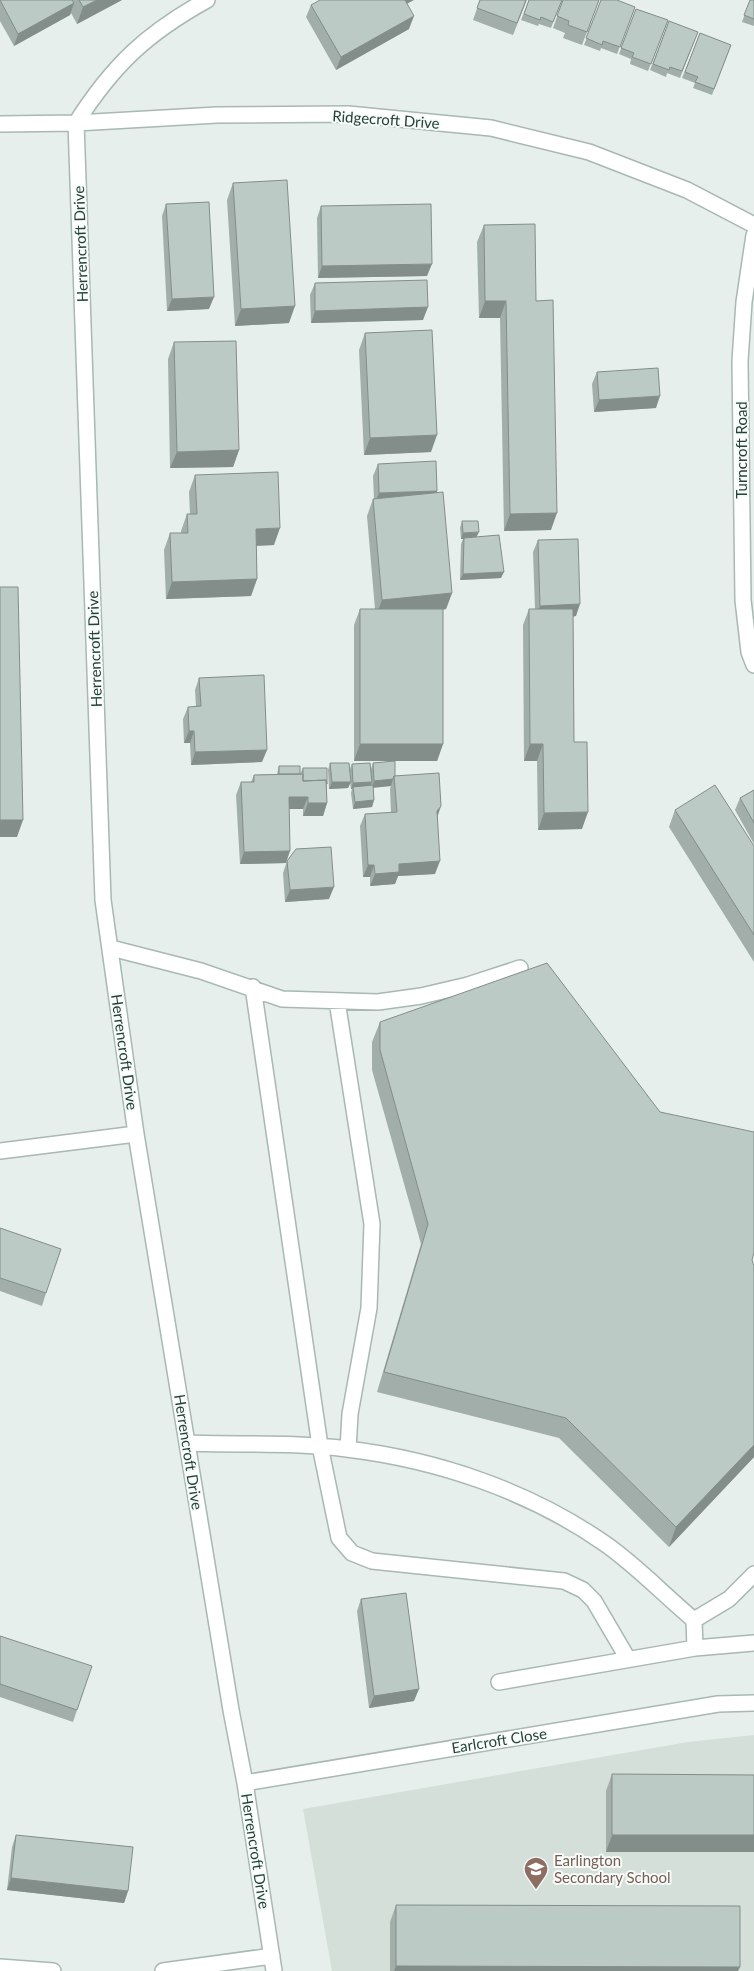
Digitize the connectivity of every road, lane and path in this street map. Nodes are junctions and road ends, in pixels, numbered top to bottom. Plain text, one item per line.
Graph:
1 (207, 0) edge
2 (76, 122) junction
3 (0, 124) edge
4 (754, 224) edge
5 (754, 235) edge
6 (754, 665) edge
7 (111, 948) junction
8 (520, 968) dead end
9 (253, 987) junction
10 (337, 1001) junction
11 (136, 1134) junction
12 (0, 1151) edge
13 (188, 1443) junction
14 (320, 1446) junction
15 (348, 1449) junction
16 (754, 1574) edge
17 (694, 1620) junction
18 (754, 1643) edge
19 (695, 1648) junction
20 (628, 1659) junction
21 (499, 1682) dead end
22 (754, 1703) edge
23 (245, 1783) junction
24 (273, 1964) edge
25 (0, 1968) edge
26 (53, 1971) edge
27 (163, 1971) edge

1 - 2 street
2 - 3 street, Ridgecroft Drive
2 - 4 street, Ridgecroft Drive
2 - 7 street, Herrencroft Drive
5 - 6 street, Turncroft Road
7 - 9 street
7 - 11 street, Herrencroft Drive
8 - 10 street
9 - 10 street
9 - 14 street
10 - 15 street
11 - 12 street
11 - 13 street, Herrencroft Drive
13 - 14 street
13 - 23 street, Herrencroft Drive
14 - 15 street
14 - 20 street
15 - 17 street
16 - 17 street
17 - 19 street
18 - 19 street
19 - 20 street
20 - 21 street
22 - 23 street, Earlcroft Close
23 - 24 street, Herrencroft Drive
24 - 27 street
25 - 26 street

